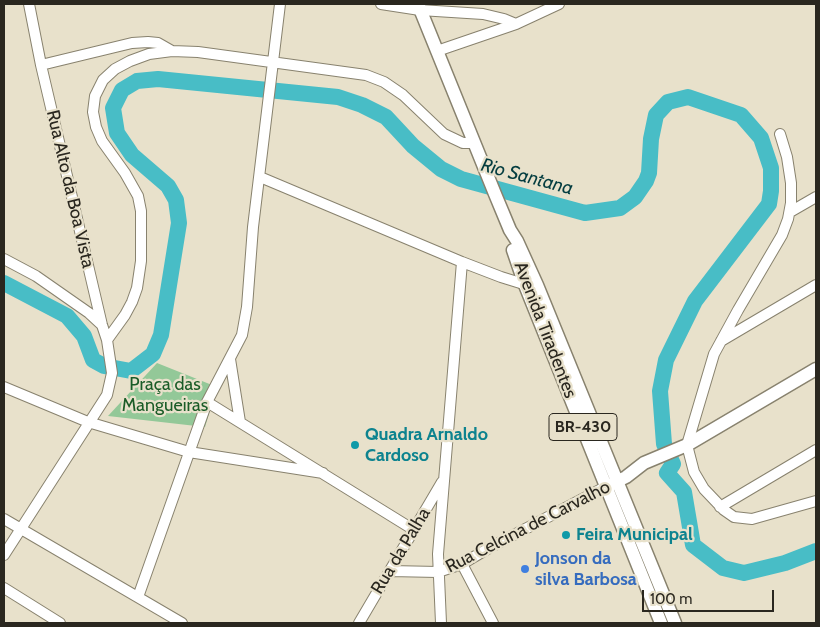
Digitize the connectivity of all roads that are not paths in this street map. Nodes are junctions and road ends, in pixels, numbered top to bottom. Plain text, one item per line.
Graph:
1 (29, 4) edge
2 (280, 4) edge
3 (381, 4) edge
4 (559, 4) edge
5 (419, 7) edge
6 (516, 24) junction
7 (172, 51) junction
8 (437, 51) junction
9 (272, 62) junction
10 (41, 65) junction
11 (780, 134) dead end
12 (473, 143) junction
13 (260, 177) junction
14 (816, 196) edge
15 (790, 212) junction
16 (4, 259) edge
17 (462, 262) junction
18 (531, 285) junction
19 (816, 285) edge
20 (102, 325) junction
21 (107, 340) junction
22 (720, 342) junction
23 (230, 359) junction
24 (816, 369) edge
25 (4, 387) edge
26 (207, 402) junction
27 (88, 422) junction
28 (240, 422) junction
29 (687, 445) junction
30 (816, 450) edge
31 (189, 452) junction
32 (323, 473) junction
33 (444, 479) junction
34 (612, 484) junction
35 (816, 501) edge
36 (720, 507) junction
37 (4, 519) edge
38 (20, 529) junction
39 (414, 530) junction
40 (4, 555) edge
41 (462, 564) junction
42 (390, 571) junction
43 (438, 572) junction
44 (4, 588) edge
45 (138, 597) junction
46 (60, 623) edge
47 (182, 623) edge
48 (358, 623) edge
49 (441, 623) edge
50 (493, 623) edge
51 (661, 623) edge
52 (676, 623) edge

1 - 10 street, Rua Alto da Boa Vista
2 - 9 street
3 - 5 street
4 - 6 street
5 - 6 street
5 - 8 main road, BR-430
6 - 8 street
7 - 9 street
7 - 10 street
7 - 21 street
8 - 12 main road, BR-430
9 - 12 street
9 - 13 street
10 - 20 street, Rua Alto da Boa Vista
11 - 15 street
12 - 18 main road, Avenida Tiradentes / BR-430
13 - 17 street
13 - 23 street
14 - 15 street
15 - 22 street
16 - 20 street
17 - 18 street
17 - 33 street
18 - 34 main road, BR-430
19 - 22 street
20 - 21 street, Rua Alto da Boa Vista
21 - 27 street, Rua Alto da Boa Vista
22 - 29 street
23 - 26 street
23 - 28 street
24 - 29 main road, Rua Celcina de Carvalho
25 - 27 street
26 - 28 street
26 - 31 street
27 - 31 street
27 - 38 street
28 - 32 street
29 - 34 main road, Rua Celcina de Carvalho
29 - 36 street
30 - 36 street
31 - 32 street
31 - 45 street
32 - 39 street
33 - 39 street, Rua da Palha
33 - 43 street
34 - 41 street, Rua Celcina de Carvalho
34 - 51 main road, BR-430
34 - 52 main road, BR-430
35 - 36 street
37 - 38 street
38 - 40 street
38 - 45 street
39 - 42 street, Rua da Palha
41 - 43 street, Rua Celcina de Carvalho
41 - 50 street
42 - 43 street, Rua Celcina de Carvalho
42 - 48 street, Rua da Palha
43 - 49 street
44 - 46 street
45 - 47 street

